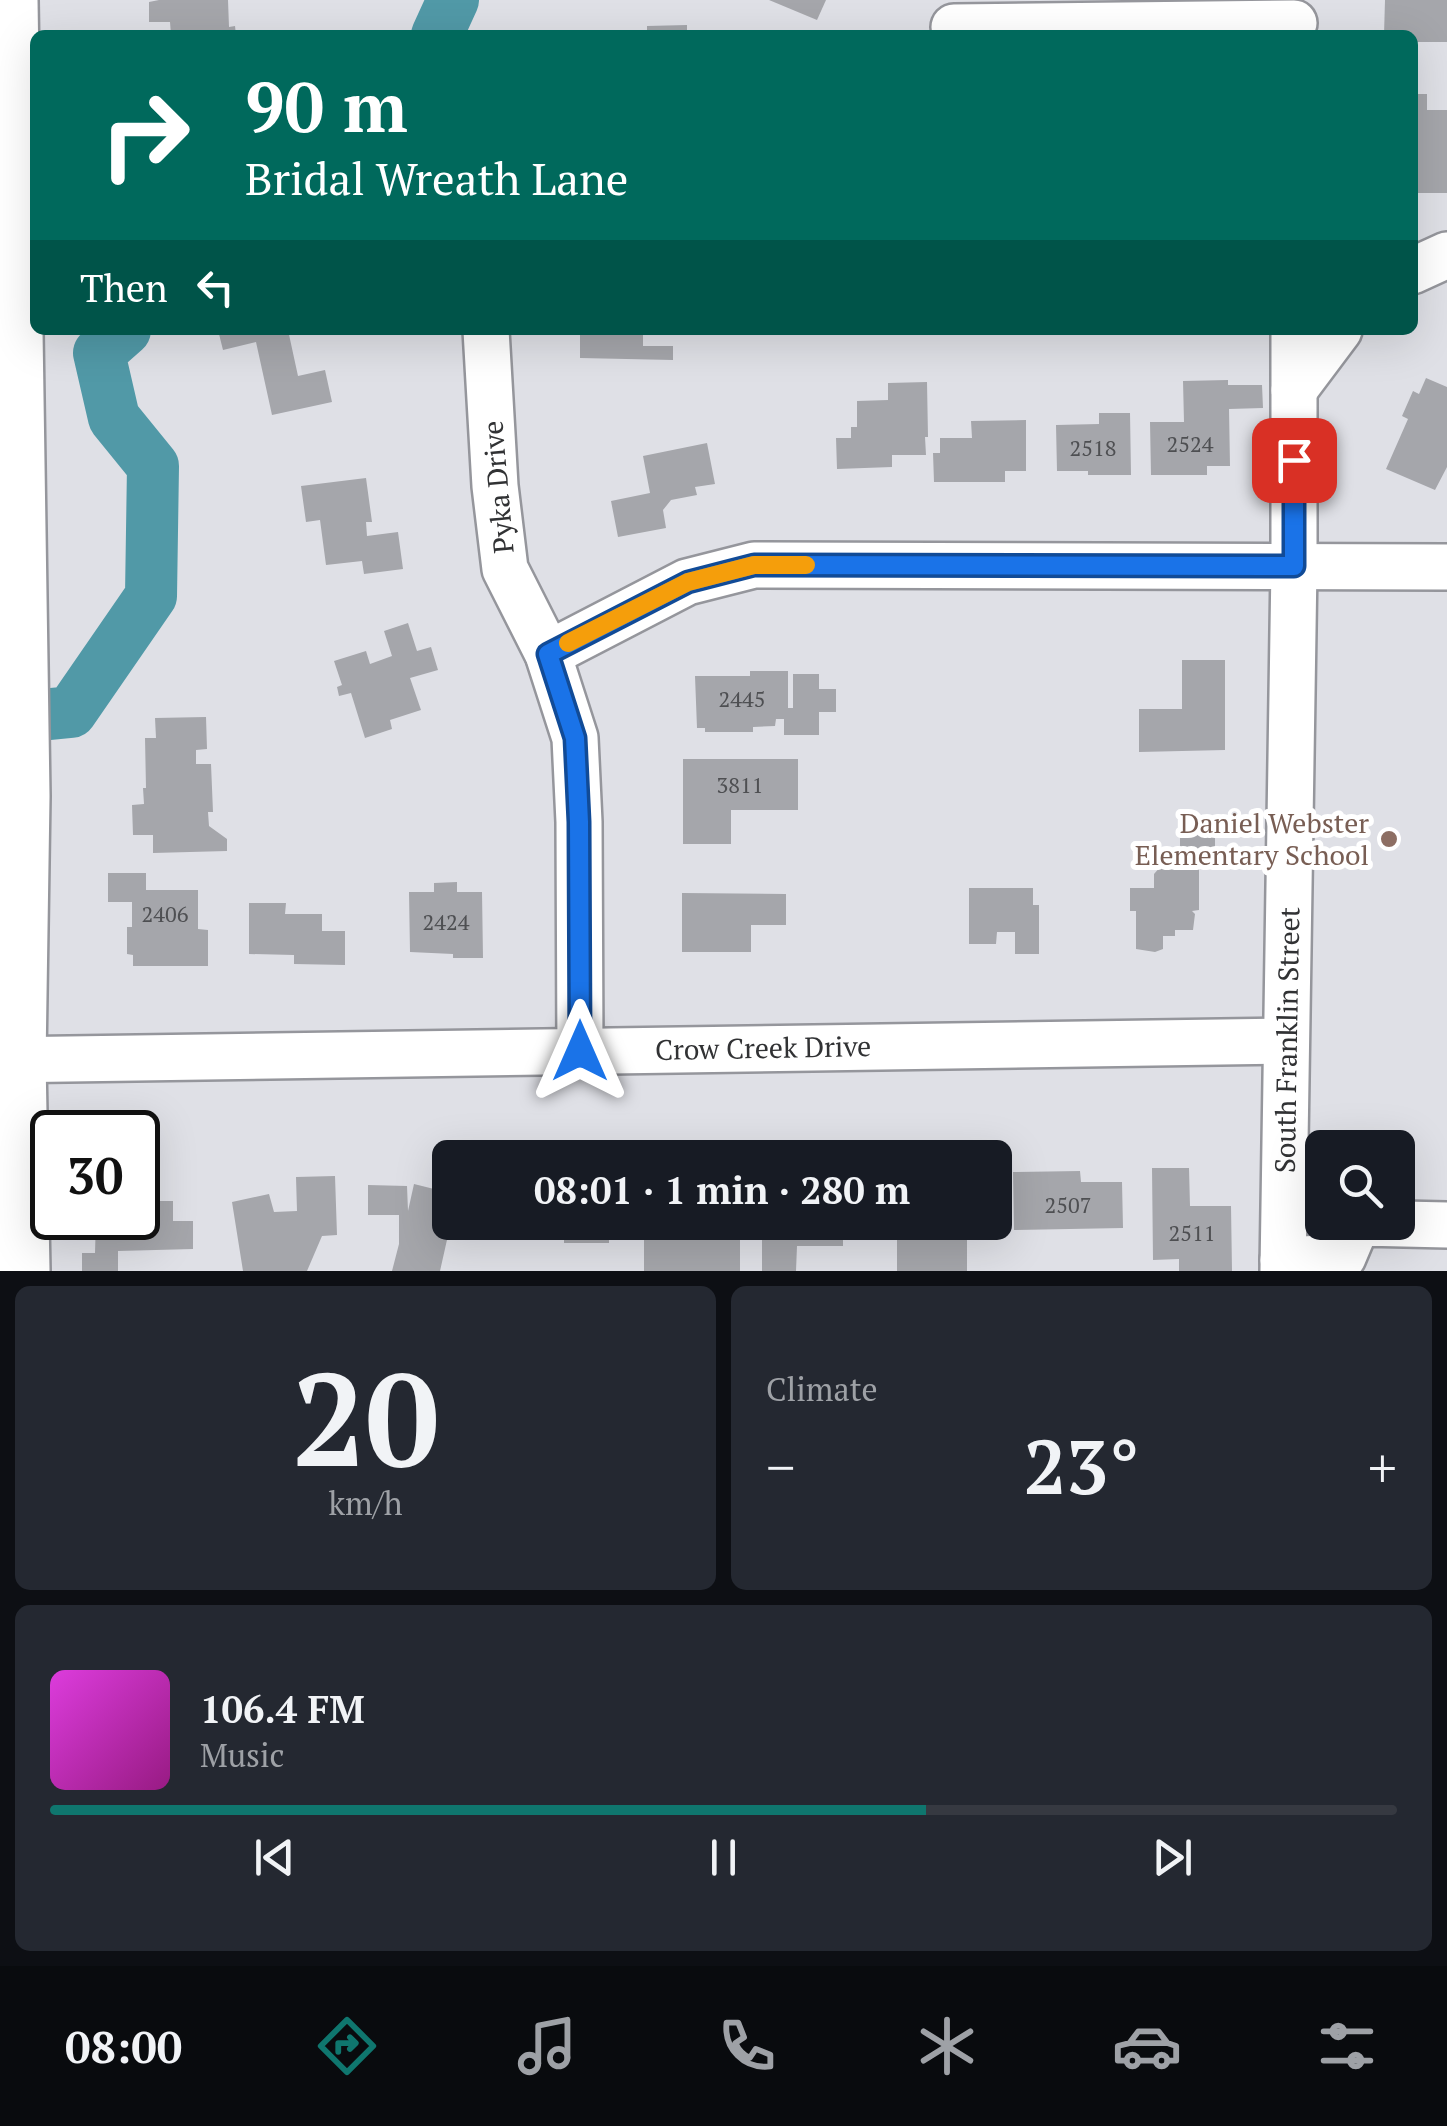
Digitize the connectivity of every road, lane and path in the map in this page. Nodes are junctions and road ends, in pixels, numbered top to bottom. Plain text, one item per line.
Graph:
1 (10, 0) edge
2 (1295, 19) edge
3 (954, 27) dead end
4 (1447, 254) edge
5 (1418, 268) edge
6 (486, 335) edge
7 (1294, 335) edge
8 (1335, 335) edge
9 (1294, 390) junction
10 (1294, 566) junction
11 (1447, 567) edge
12 (548, 654) junction
13 (1286, 1041) junction
14 (580, 1051) junction
15 (9, 1060) edge
16 (10, 1189) edge
17 (1447, 1225) edge
18 (1339, 1265) edge
19 (1283, 1266) edge
20 (22, 1271) edge

1 - 15 main road
2 - 3 street
4 - 5 street
6 - 12 street, Pyka Drive
7 - 9 street, South Franklin Street
8 - 9 street
9 - 10 street, South Franklin Street
10 - 11 street
10 - 12 street
10 - 13 street, South Franklin Street
12 - 14 street, Pyka Drive
13 - 14 street, Crow Creek Drive
13 - 19 street, South Franklin Street
14 - 15 street, Crow Creek Drive
15 - 16 main road
16 - 20 main road
17 - 18 street
18 - 19 street

